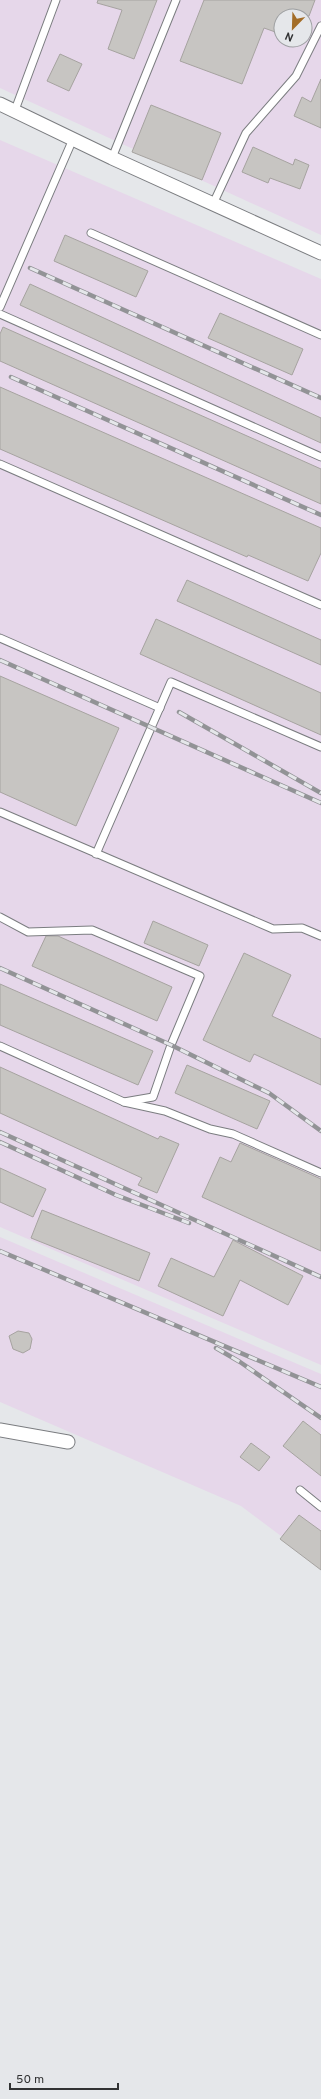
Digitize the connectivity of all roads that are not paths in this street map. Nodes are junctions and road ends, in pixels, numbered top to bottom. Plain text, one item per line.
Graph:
1 (56, 0) edge
2 (176, 0) edge
3 (321, 26) edge
4 (0, 104) edge
5 (16, 110) junction
6 (73, 139) junction
7 (112, 158) junction
8 (213, 204) junction
9 (91, 233) dead end
10 (321, 253) edge
11 (0, 307) edge
12 (0, 314) edge
13 (321, 335) edge
14 (321, 457) edge
15 (0, 464) edge
16 (321, 605) edge
17 (0, 638) edge
18 (160, 708) junction
19 (321, 747) edge
20 (0, 812) edge
21 (96, 854) junction
22 (0, 917) edge
23 (321, 936) edge
24 (0, 1046) edge
25 (124, 1102) junction
26 (321, 1173) edge
27 (0, 1430) edge
28 (68, 1442) dead end
29 (300, 1490) dead end
30 (321, 1507) edge

1 - 5 lane
2 - 7 lane
3 - 8 lane
4 - 5 street
5 - 6 street
6 - 7 street
6 - 11 lane
7 - 8 street
8 - 10 street
9 - 13 lane
12 - 14 lane
15 - 16 lane
17 - 18 lane
18 - 19 lane
18 - 21 lane
20 - 21 lane
21 - 23 lane
22 - 25 lane
24 - 25 lane
25 - 26 lane
27 - 28 street
29 - 30 lane

